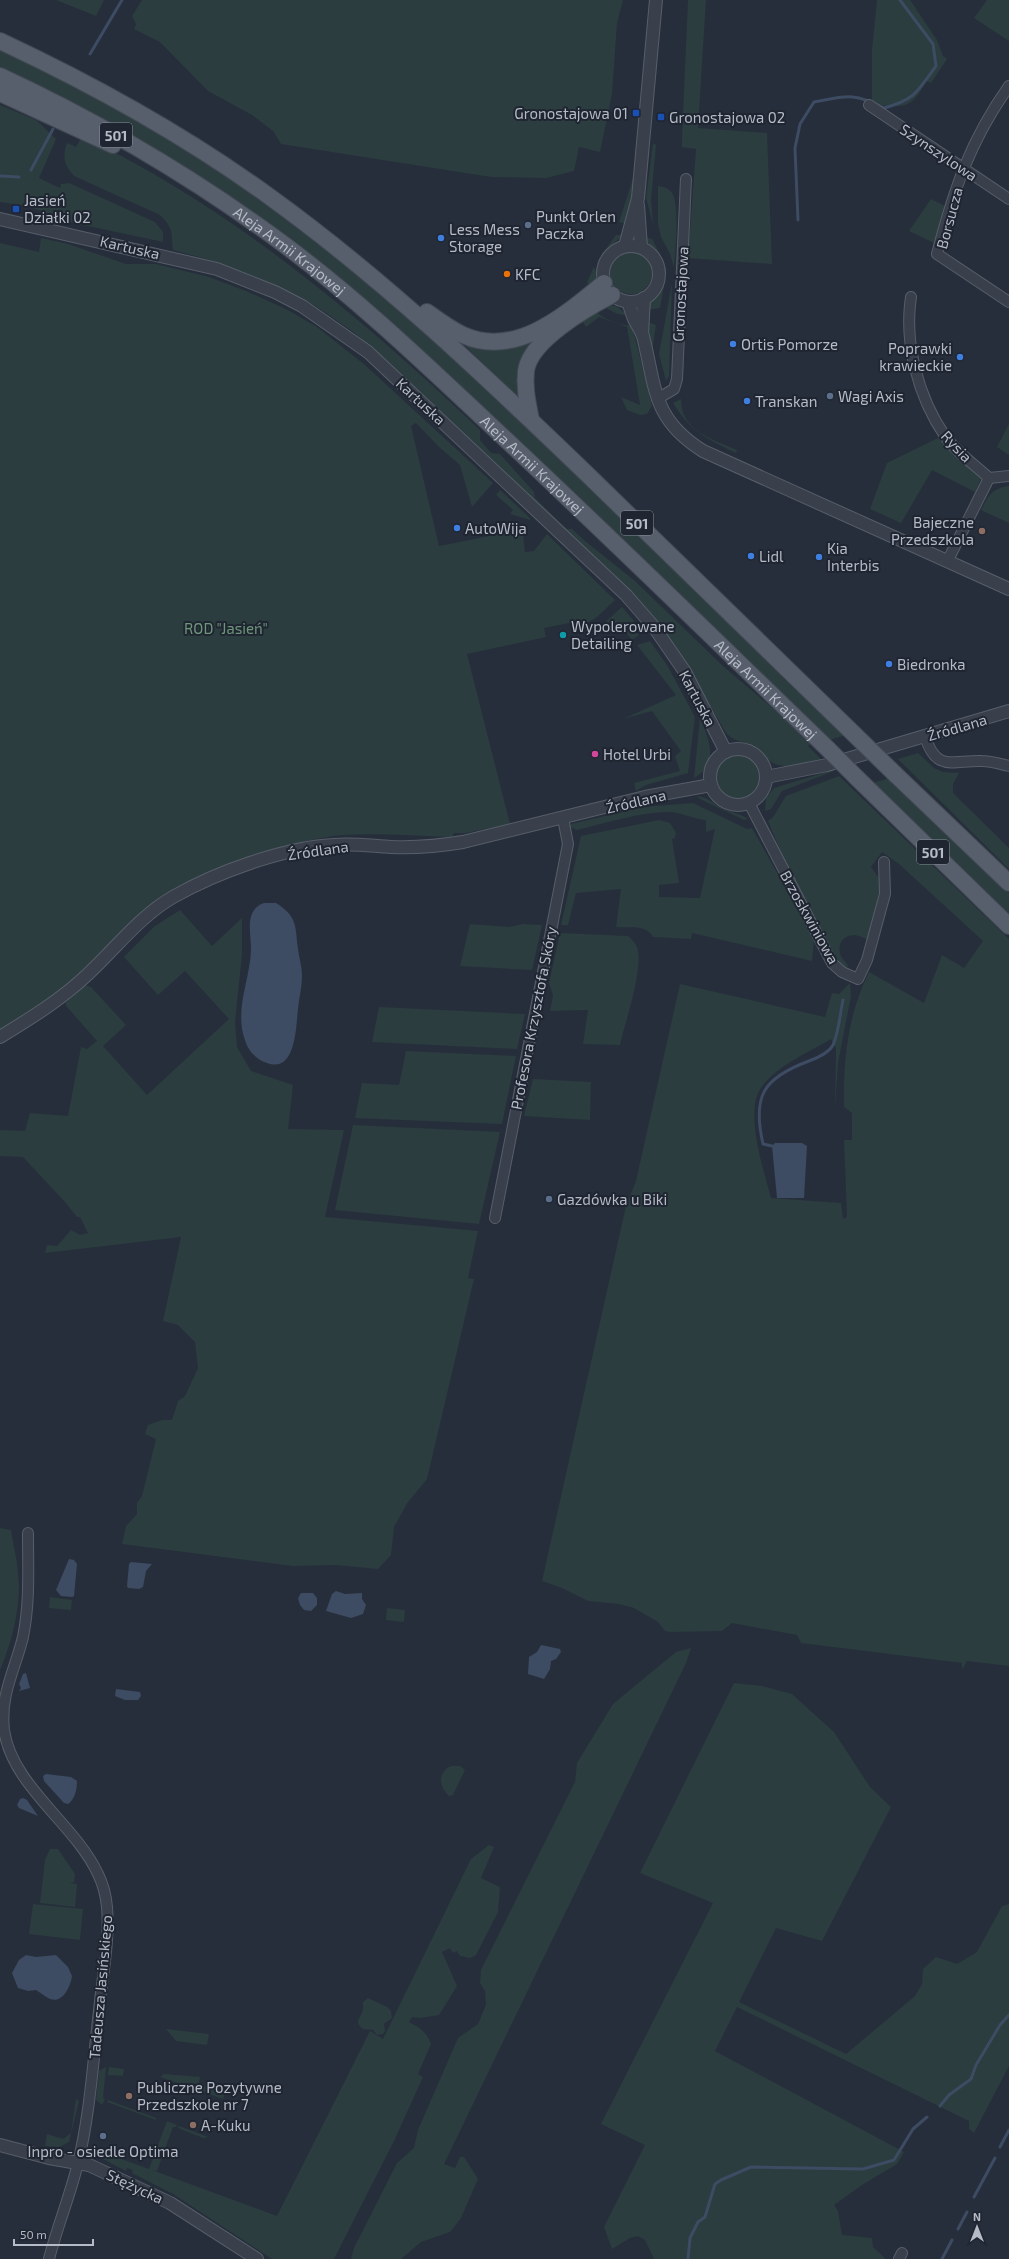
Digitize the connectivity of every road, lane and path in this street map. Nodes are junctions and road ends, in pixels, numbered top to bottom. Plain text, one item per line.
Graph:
1 (656, 0) edge
2 (0, 42) edge
3 (0, 76) edge
4 (1009, 86) edge
5 (0, 94) edge
6 (869, 105) dead end
7 (964, 169) junction
8 (686, 180) dead end
9 (638, 198) junction
10 (1009, 199) edge
11 (226, 203) junction
12 (0, 219) edge
13 (625, 246) junction
14 (641, 247) junction
15 (387, 288) junction
16 (608, 289) junction
17 (911, 297) dead end
18 (644, 298) junction
19 (628, 302) junction
20 (1009, 302) edge
21 (642, 334) junction
22 (657, 399) junction
23 (531, 420) junction
24 (1009, 476) edge
25 (989, 478) junction
26 (948, 560) junction
27 (1009, 589) edge
28 (1009, 711) edge
29 (925, 736) junction
30 (726, 752) junction
31 (1009, 766) edge
32 (766, 777) junction
33 (711, 785) junction
34 (749, 803) junction
35 (562, 818) junction
36 (884, 862) dead end
37 (1009, 883) edge
38 (1009, 926) edge
39 (0, 1037) edge
40 (495, 1218) dead end
41 (28, 1534) dead end
42 (0, 2145) edge
43 (78, 2162) junction
44 (49, 2259) edge
45 (257, 2259) edge

1 - 9 street
2 - 15 main road, Aleja Armii Krajowej / 501
3 - 11 main road, Aleja Armii Krajowej / 501
4 - 7 street
5 - 11 main road
6 - 7 street, Szynszylowa
7 - 10 street, Szynszylowa
7 - 20 street, Borsucza
8 - 22 street, Gronostajowa
9 - 13 street
9 - 14 street
11 - 38 main road, Aleja Armii Krajowej / 501, bridge
12 - 30 street, Kartuska
13 - 14 street
13 - 16 street
14 - 18 street
15 - 16 main road
15 - 23 main road, Aleja Armii Krajowej / 501
16 - 19 street
16 - 23 main road
17 - 25 street, Rysia
18 - 19 street
18 - 21 street
19 - 21 street
21 - 22 street
22 - 26 street
23 - 37 main road, Aleja Armii Krajowej / 501, bridge
24 - 25 street
25 - 26 street
26 - 27 street
28 - 29 street, Źródlana
29 - 31 street
29 - 32 street, Źródlana
30 - 32 street
30 - 33 street
32 - 34 street
33 - 34 street
33 - 35 street, Źródlana
34 - 36 street, Brzoskwiniowa
35 - 39 street, Źródlana
35 - 40 street, Profesora Krzysztofa Skóry
41 - 43 street, Tadeusza Jasińskiego
42 - 43 street, Stężycka
43 - 44 street, Tadeusza Jasińskiego
43 - 45 street, Stężycka

